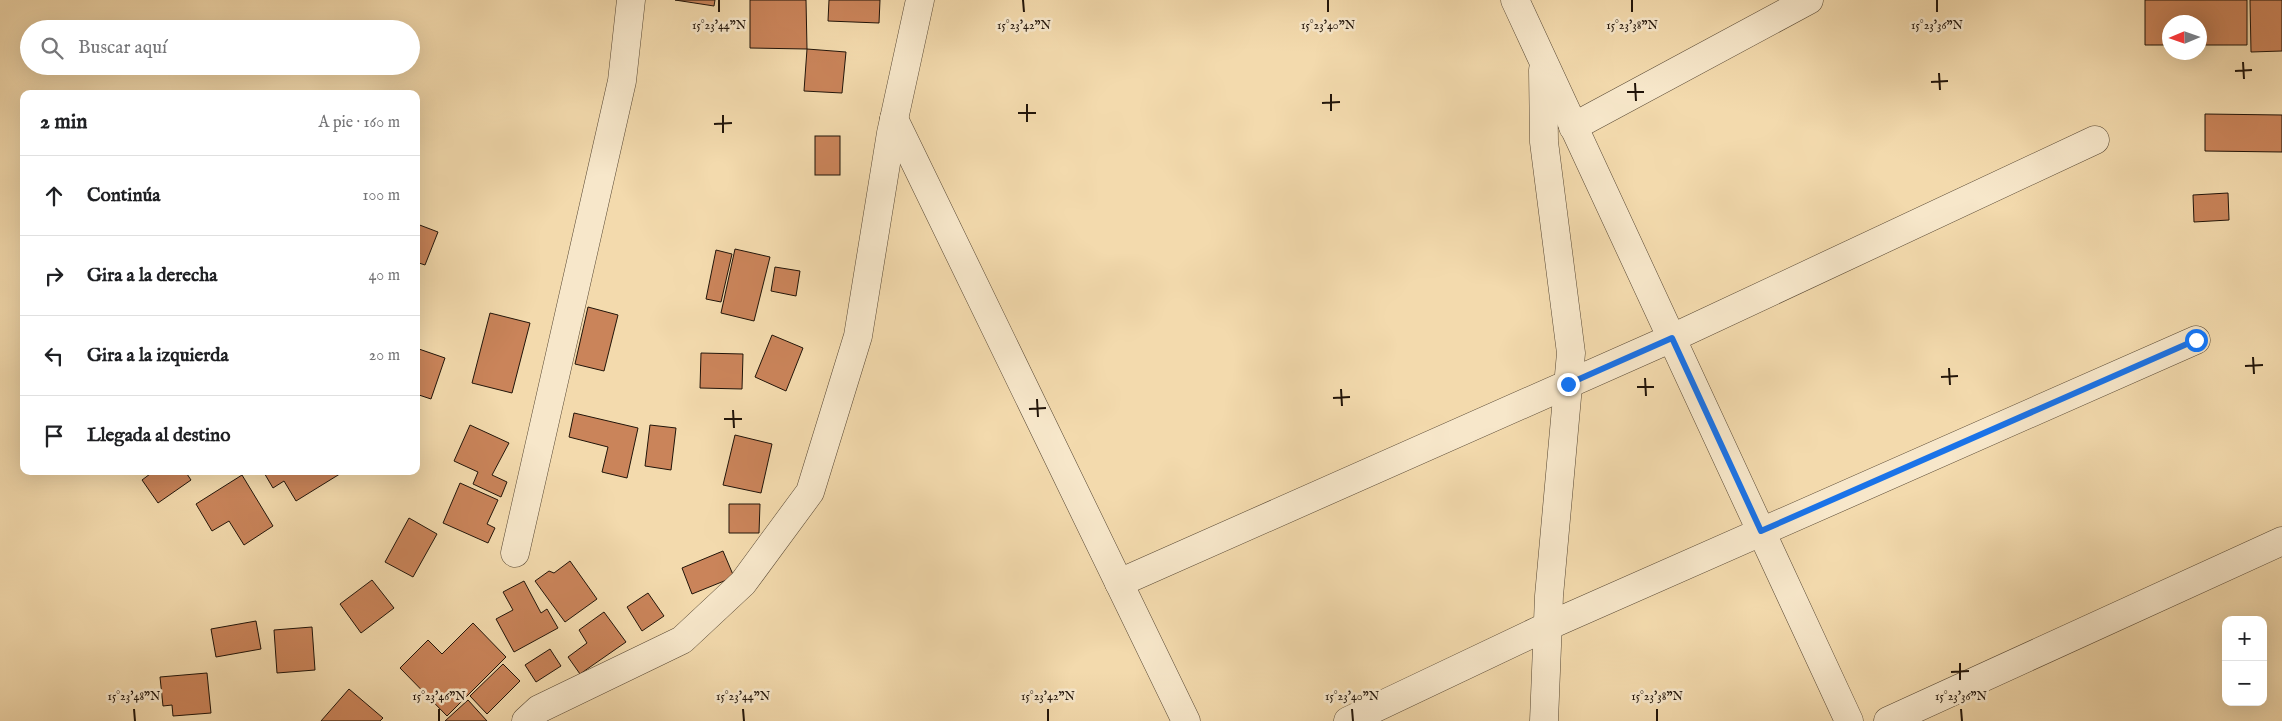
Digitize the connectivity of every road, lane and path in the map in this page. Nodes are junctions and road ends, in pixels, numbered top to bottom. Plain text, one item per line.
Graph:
1 (631, 0) edge
2 (920, 0) edge
3 (1515, 0) edge
4 (1809, 0) edge
5 (1543, 60) junction
6 (894, 119) junction
7 (1573, 127) junction
8 (2095, 140) dead end
9 (1672, 338) junction
10 (2196, 340) dead end
11 (1568, 384) junction
12 (1761, 531) junction
13 (2282, 541) edge
14 (515, 553) dead end
15 (1119, 583) junction
16 (1548, 626) junction
17 (526, 721) edge
18 (1186, 721) edge
19 (1348, 721) edge
20 (1544, 721) edge
21 (1849, 721) edge
22 (1888, 721) edge

1 - 14 street
2 - 6 street
3 - 5 street
4 - 7 street
5 - 7 street
5 - 11 street
6 - 15 street
6 - 17 street
7 - 9 street
8 - 9 street
9 - 11 street
9 - 12 street
10 - 12 street
11 - 15 street
11 - 16 street
12 - 16 street
12 - 21 street
13 - 22 street
15 - 18 street
16 - 19 street
16 - 20 street

